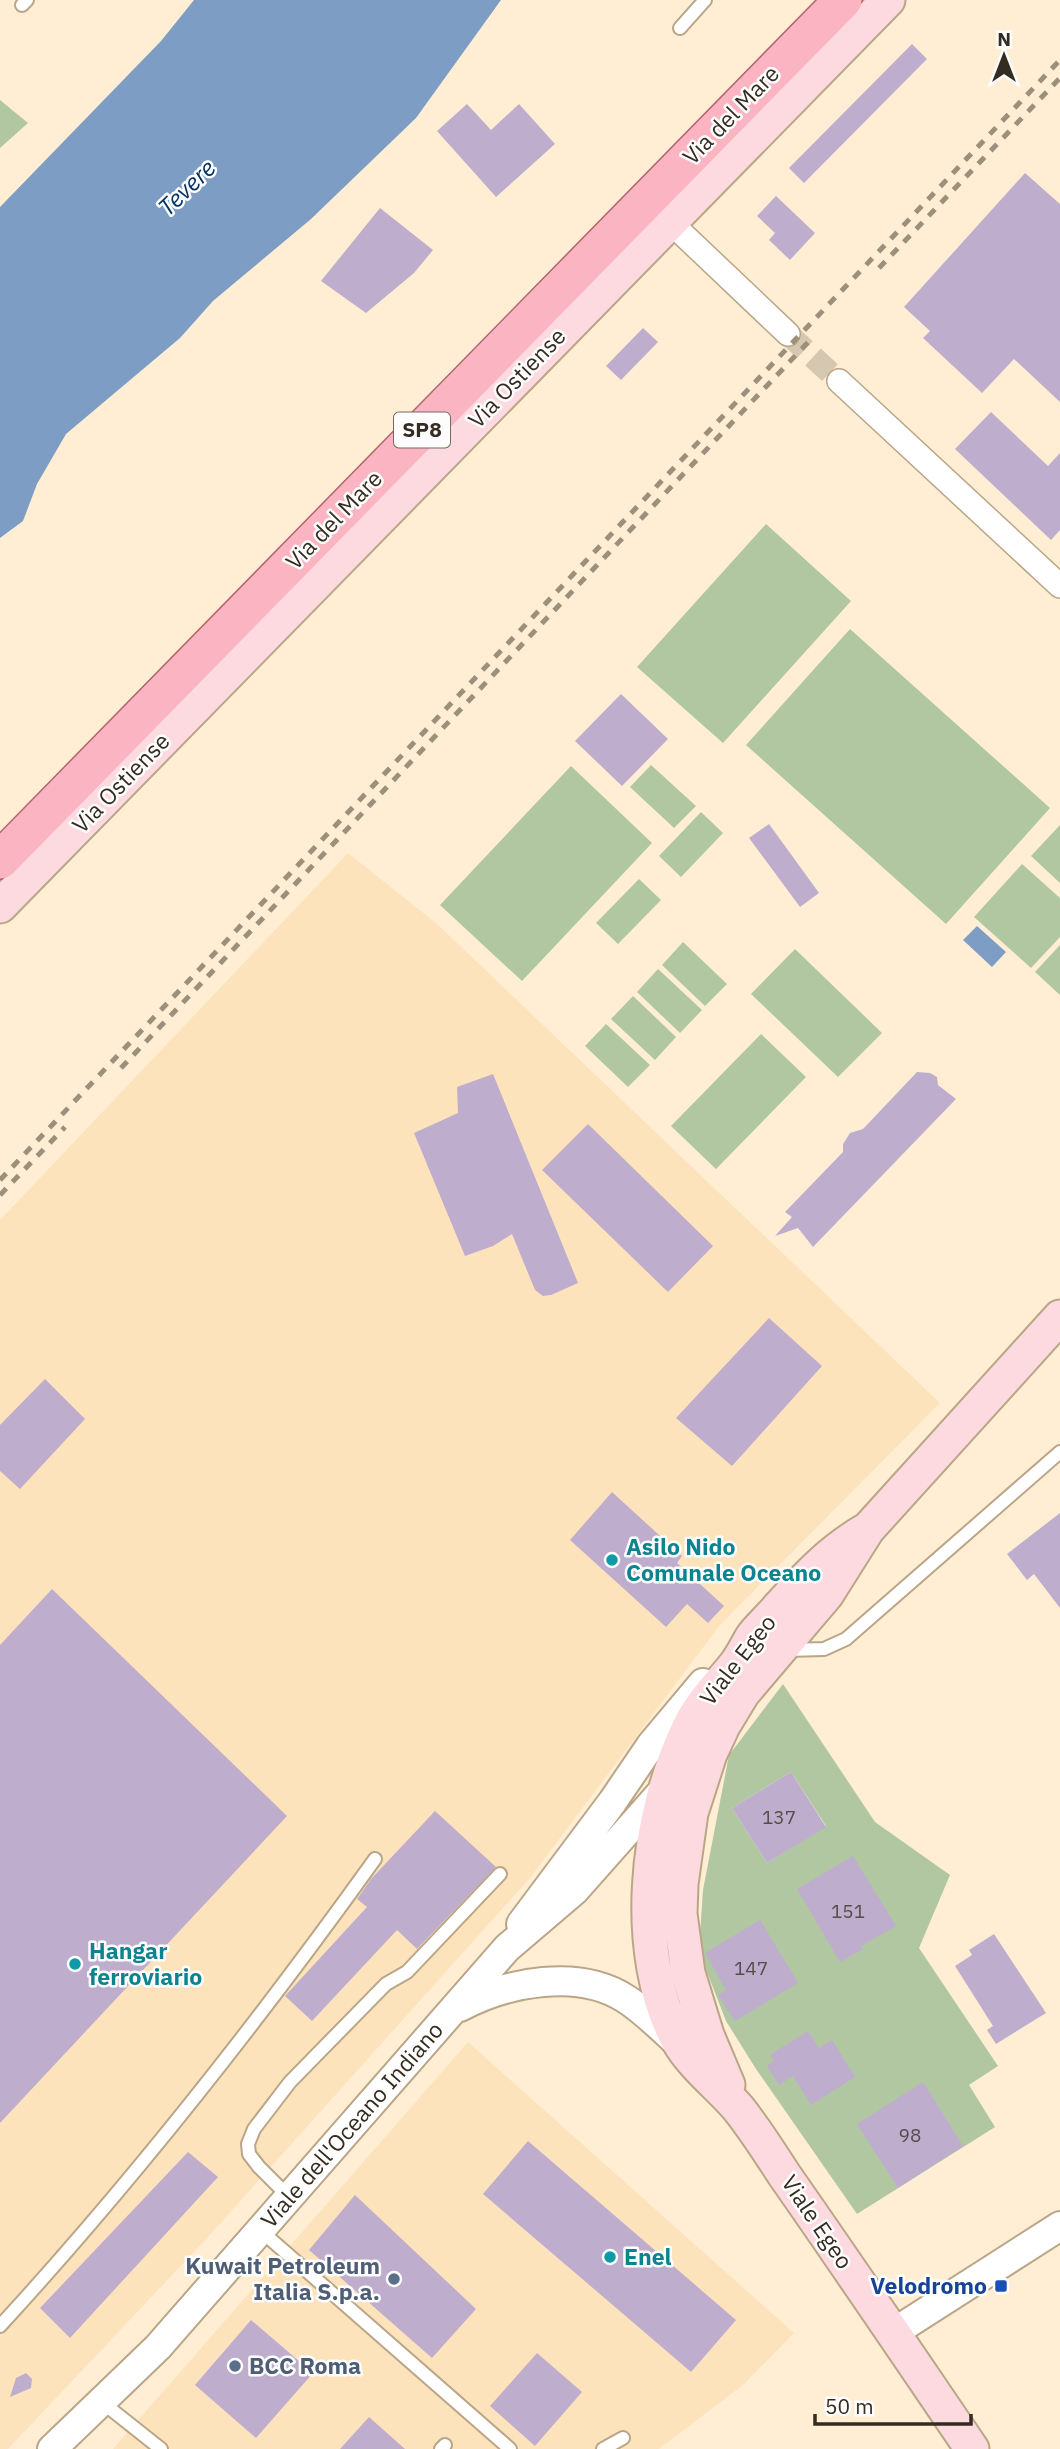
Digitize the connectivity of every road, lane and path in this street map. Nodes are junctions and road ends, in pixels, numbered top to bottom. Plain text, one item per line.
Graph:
1 (705, 0) edge
2 (843, 0) edge
3 (888, 0) edge
4 (680, 28) dead end
5 (670, 222) junction
6 (788, 334) tunnel mouth
7 (839, 381) tunnel mouth
8 (1060, 586) edge
9 (0, 860) edge
10 (0, 906) edge
11 (1060, 1317) edge
12 (1060, 1451) edge
13 (766, 1643) junction
14 (723, 1726) junction
15 (669, 1784) junction
16 (613, 1801) junction
17 (691, 1813) junction
18 (375, 1859) dead end
19 (500, 1874) dead end
20 (507, 1948) junction
21 (449, 2013) junction
22 (682, 2046) junction
23 (740, 2110) junction
24 (288, 2196) junction
25 (1060, 2226) edge
26 (260, 2230) junction
27 (0, 2326) edge
28 (893, 2333) junction
29 (103, 2403) junction
30 (623, 2438) dead end
31 (52, 2449) edge
32 (161, 2449) edge
33 (510, 2449) edge
34 (603, 2449) edge
35 (972, 2449) edge

1 - 4 lane
2 - 9 main road, Via del Mare / SP8
3 - 5 main road, Via Ostiense
5 - 6 street
5 - 10 main road, Via Ostiense
7 - 8 street
11 - 13 main road, Viale Egeo
12 - 13 lane
13 - 14 main road, Viale Egeo
13 - 15 main road, Viale Egeo
13 - 16 street, Viale dell'Oceano Indiano
14 - 15 street, Viale Egeo
14 - 17 main road, Viale Egeo
15 - 16 street, Viale dell'Oceano Indiano
15 - 17 street
15 - 20 street, Viale dell'Oceano Indiano
15 - 22 main road, Viale Egeo
16 - 20 street, Viale dell'Oceano Indiano
17 - 23 main road, Viale Egeo
18 - 27 lane
19 - 24 lane
20 - 21 street, Viale dell'Oceano Indiano
21 - 22 street, Viale dell'Oceano Indiano
21 - 24 street, Viale dell'Oceano Indiano
22 - 23 main road, Viale Egeo
23 - 28 main road, Viale Egeo
24 - 26 street, Viale dell'Oceano Indiano
25 - 28 street
26 - 29 street, Viale dell'Oceano Indiano
26 - 33 lane
28 - 35 main road, Viale Egeo
29 - 31 street, Viale dell'Oceano Indiano
29 - 32 lane
30 - 34 lane

